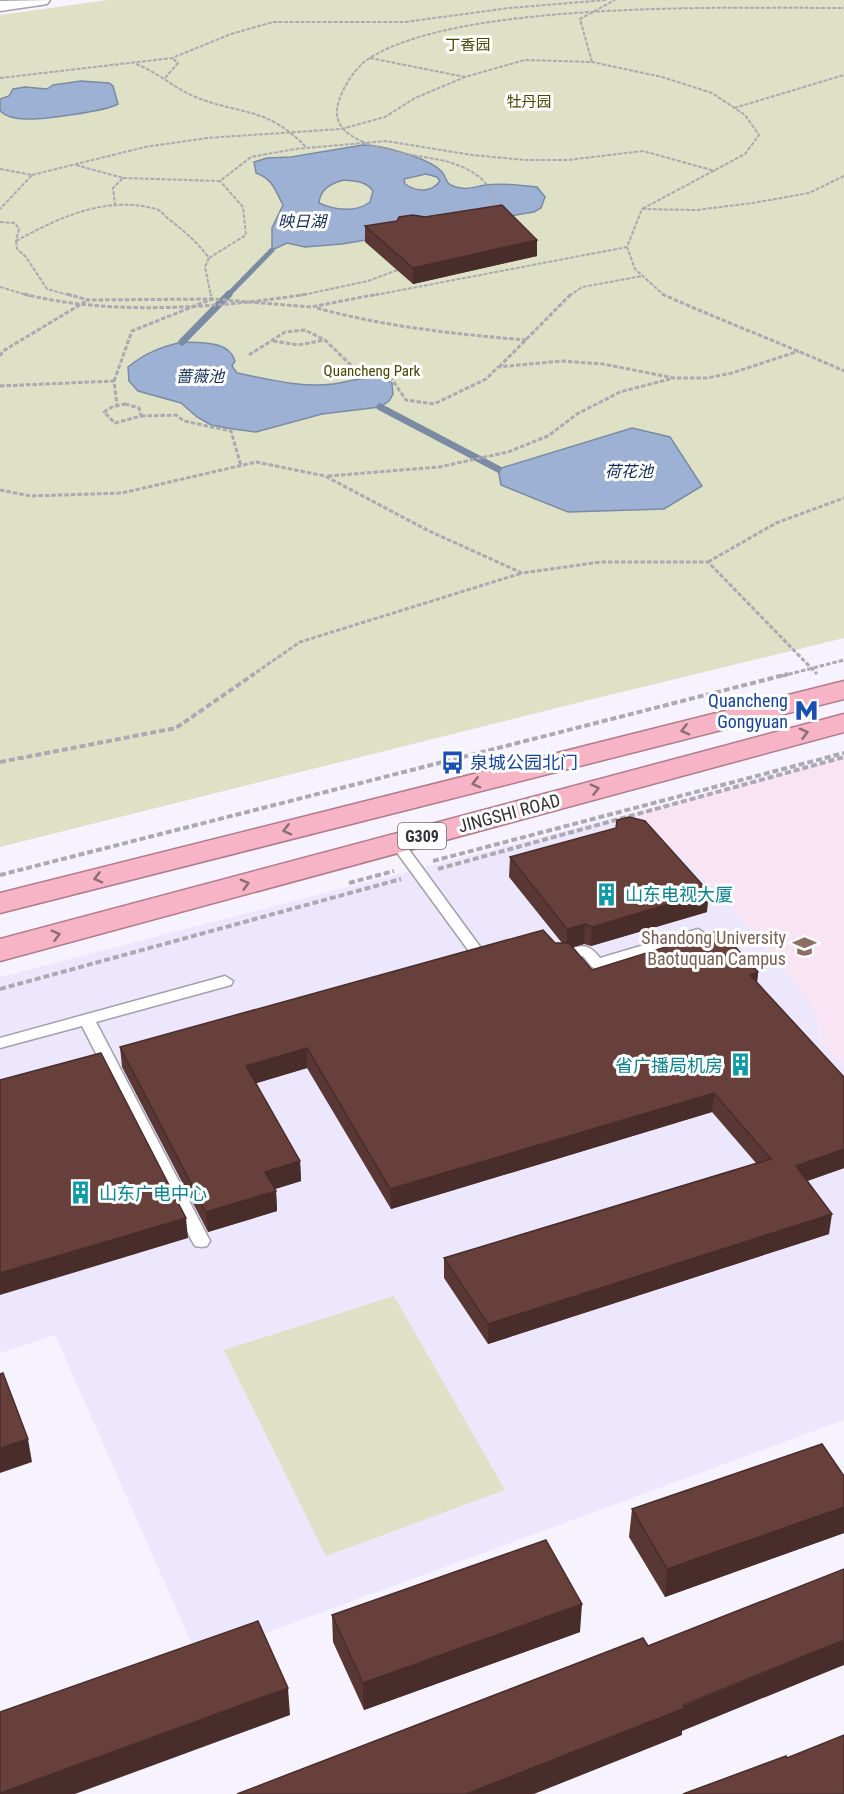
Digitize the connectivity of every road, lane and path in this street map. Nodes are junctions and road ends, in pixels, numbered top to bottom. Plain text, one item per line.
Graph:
1 (40, 0) edge
2 (606, 0) edge
3 (615, 0) edge
4 (639, 4) dead end
5 (616, 5) dead end
6 (0, 6) edge
7 (844, 8) edge
8 (521, 12) dead end
9 (484, 18) dead end
10 (172, 58) junction
11 (370, 58) junction
12 (592, 62) junction
13 (132, 63) junction
14 (844, 75) edge
15 (0, 78) edge
16 (165, 78) junction
17 (465, 78) junction
18 (734, 108) junction
19 (341, 129) junction
20 (292, 131) junction
21 (306, 148) junction
22 (75, 165) junction
23 (0, 169) edge
24 (715, 171) junction
25 (32, 175) junction
26 (844, 176) edge
27 (123, 178) junction
28 (220, 181) junction
29 (116, 205) junction
30 (0, 209) edge
31 (642, 209) junction
32 (490, 215) edge
33 (0, 222) edge
34 (16, 241) junction
35 (627, 247) junction
36 (209, 258) junction
37 (408, 264) edge
38 (642, 276) junction
39 (0, 287) edge
40 (213, 299) junction
41 (88, 300) junction
42 (311, 307) junction
43 (326, 340) junction
44 (526, 340) junction
45 (273, 341) junction
46 (799, 351) junction
47 (249, 355) dead end
48 (0, 356) edge
49 (498, 367) junction
50 (844, 371) edge
51 (674, 378) junction
52 (114, 381) junction
53 (0, 386) edge
54 (117, 405) junction
55 (141, 416) junction
56 (241, 466) junction
57 (326, 476) junction
58 (0, 490) edge
59 (844, 498) edge
60 (708, 562) junction
61 (522, 573) junction
62 (844, 660) edge
63 (811, 669) junction
64 (840, 691) edge
65 (844, 723) edge
66 (0, 762) edge
67 (397, 843) junction
68 (0, 875) edge
69 (0, 903) edge
70 (698, 934) edge
71 (0, 950) edge
72 (554, 950) edge
73 (476, 951) edge
74 (225, 981) dead end
75 (87, 1019) junction
76 (0, 1043) edge
77 (201, 1241) dead end

1 - 6 main road
2 - 10 path
3 - 12 path
4 - 7 path, bridge
5 - 8 path
9 - 11 path, bridge
10 - 13 path
10 - 16 path
11 - 17 path
11 - 19 path, bridge
12 - 17 path
12 - 18 path
13 - 15 path
13 - 16 path
14 - 18 path
16 - 20 path
17 - 19 path
18 - 24 path
19 - 20 path
19 - 32 path, bridge
20 - 21 path
20 - 22 path
21 - 24 path
21 - 28 path
22 - 25 path
22 - 27 path
23 - 25 path
24 - 31 path
25 - 30 path
26 - 31 path
27 - 28 path
27 - 29 path
28 - 36 path
29 - 34 path
29 - 36 path
31 - 35 path
33 - 34 path
34 - 41 path
35 - 38 path
35 - 42 path
36 - 40 path
37 - 39 path, bridge
38 - 44 path
38 - 46 path
40 - 41 path
40 - 42 path, bridge
40 - 52 path
41 - 48 path
42 - 44 path
43 - 45 path
43 - 45 path
43 - 49 path
44 - 49 path
45 - 47 path
46 - 50 path
46 - 51 path
49 - 51 path
51 - 57 path
52 - 53 path
52 - 54 path
54 - 55 path
54 - 55 path
55 - 56 path
56 - 57 path
56 - 58 path
57 - 61 path
59 - 60 path
60 - 61 path
60 - 63 path
61 - 66 path
62 - 63 path
63 - 64 path
63 - 68 path
64 -> 69 highway, JINGSHI ROAD / G309
67 -> 65 highway, JINGSHI ROAD / G309
71 -> 67 highway, JINGSHI ROAD / G309
67 - 73 lane
70 - 72 lane
74 - 75 lane
75 - 76 lane
75 - 77 lane

